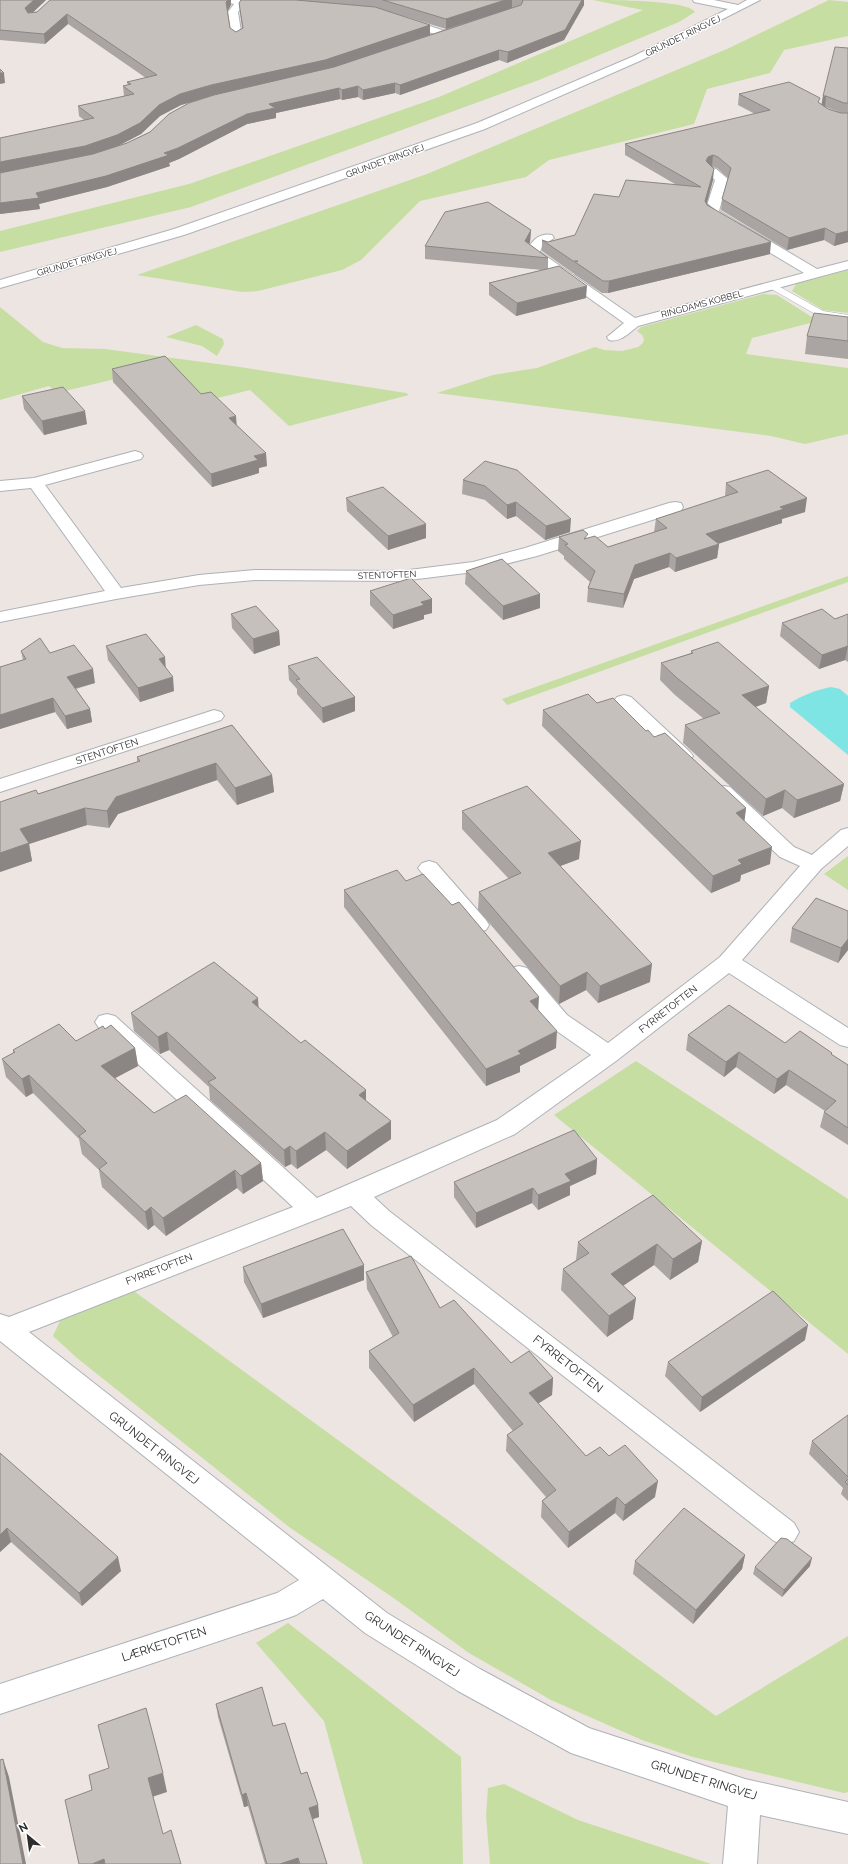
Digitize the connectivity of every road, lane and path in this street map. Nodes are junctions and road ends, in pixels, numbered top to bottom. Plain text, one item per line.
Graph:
1 (229, 0) edge
2 (698, 0) edge
3 (755, 0) edge
4 (242, 1) junction
5 (280, 4) edge
6 (739, 8) junction
7 (390, 17) edge
8 (460, 30) edge
9 (447, 35) junction
10 (236, 38) edge
11 (425, 42) edge
12 (712, 172) edge
13 (547, 238) dead end
14 (848, 265) edge
15 (814, 273) junction
16 (0, 284) edge
17 (771, 285) junction
18 (848, 318) edge
19 (633, 323) junction
20 (614, 337) dead end
21 (135, 456) dead end
22 (35, 483) junction
23 (0, 486) edge
24 (675, 507) dead end
25 (116, 594) junction
26 (0, 617) edge
27 (624, 701) dead end
28 (214, 716) dead end
29 (0, 786) edge
30 (848, 835) edge
31 (814, 864) junction
32 (428, 868) dead end
33 (488, 938) edge
34 (504, 956) edge
35 (728, 962) junction
36 (107, 1022) dead end
37 (848, 1039) edge
38 (608, 1055) junction
39 (355, 1194) junction
40 (312, 1209) junction
41 (3, 1327) edge
42 (784, 1532) dead end
43 (324, 1582) junction
44 (0, 1699) edge
45 (745, 1795) junction
46 (848, 1818) edge
47 (740, 1864) edge

1 - 4 street
2 - 6 street
3 - 6 street, GRUNDET RINGVEJ
4 - 5 street
4 - 10 street
6 - 16 street, GRUNDET RINGVEJ
7 - 9 street
8 - 9 street
9 - 11 street
12 - 15 street
13 - 19 street
14 - 15 street, RINGDAMS KOBBEL
15 - 17 street, RINGDAMS KOBBEL
17 - 18 lane
17 - 19 street, RINGDAMS KOBBEL
19 - 20 street, RINGDAMS KOBBEL
21 - 22 street
22 - 23 street
22 - 25 street
24 - 25 street, STENTOFTEN
25 - 26 street, STENTOFTEN
27 - 31 street
28 - 29 street, STENTOFTEN
30 - 31 street, FYRRETOFTEN
31 - 35 street, FYRRETOFTEN
32 - 33 street
34 - 38 street
35 - 37 street
35 - 38 street, FYRRETOFTEN
36 - 40 street
38 - 39 street, FYRRETOFTEN
39 - 40 street, FYRRETOFTEN
39 - 42 street, FYRRETOFTEN
40 - 41 street, FYRRETOFTEN
41 - 43 street, GRUNDET RINGVEJ
43 - 44 street, LÆRKETOFTEN
43 - 45 street, GRUNDET RINGVEJ
45 - 46 street, GRUNDET RINGVEJ
45 - 47 street

